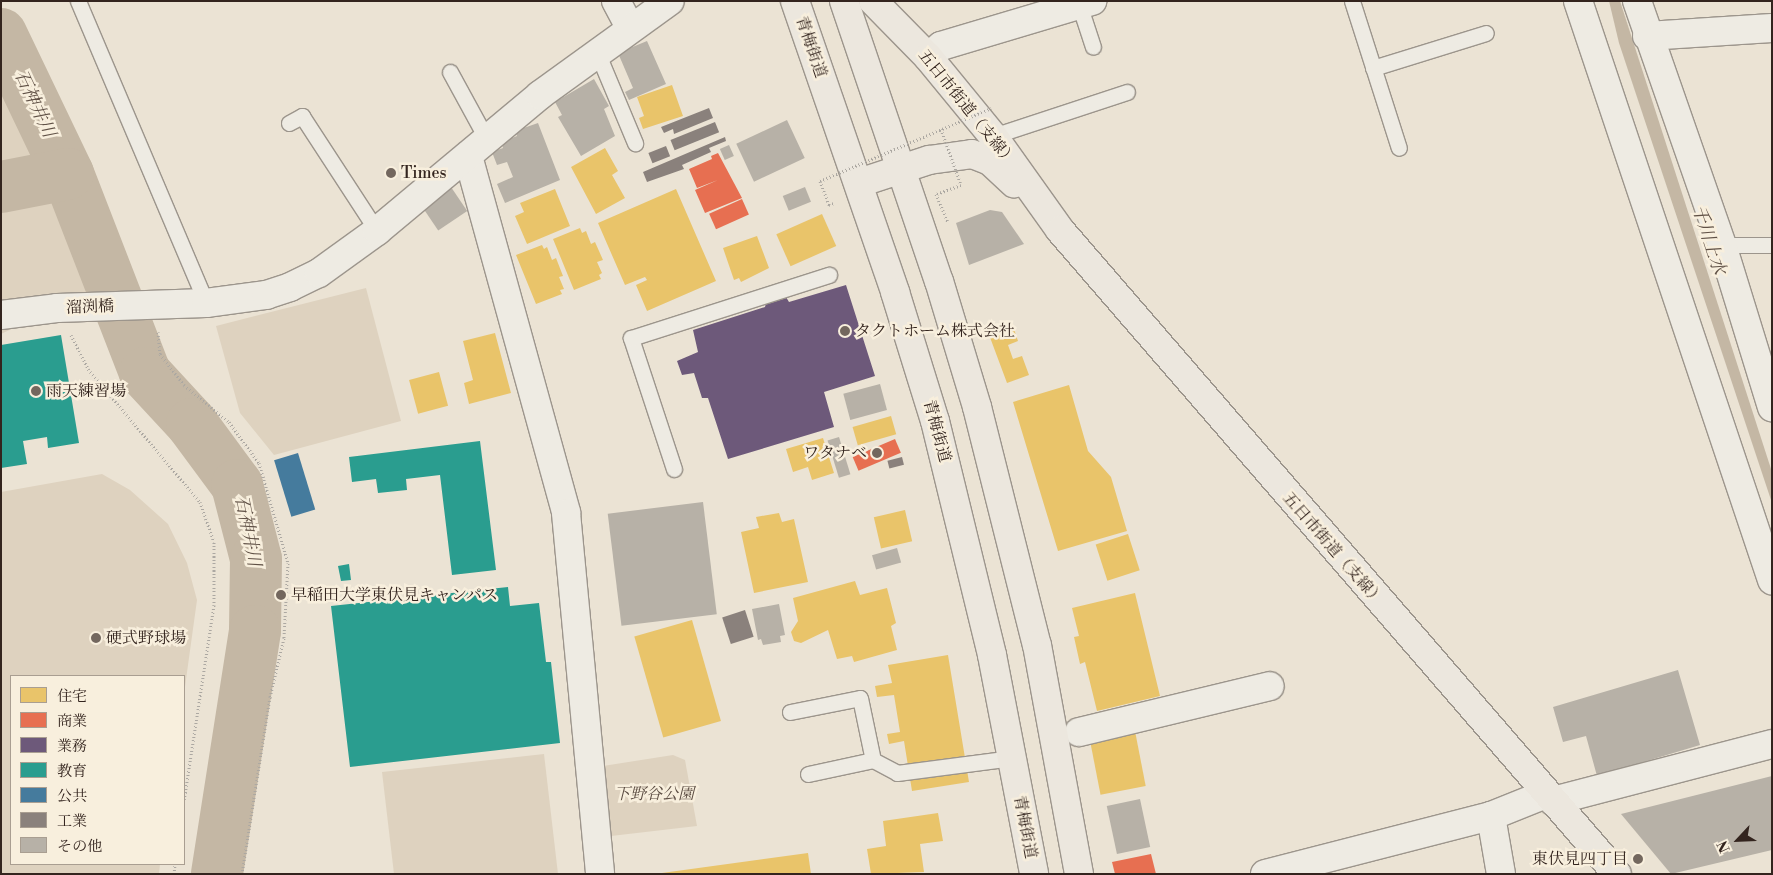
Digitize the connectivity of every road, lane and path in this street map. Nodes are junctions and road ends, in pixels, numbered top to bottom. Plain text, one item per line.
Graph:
1 (78, 1) edge
2 (616, 1) edge
3 (670, 1) edge
4 (795, 1) edge
5 (844, 1) edge
6 (873, 1) edge
7 (1352, 1) edge
8 (1578, 1) edge
9 (1637, 1) edge
10 (1083, 3) edge
11 (630, 27) junction
12 (1772, 28) edge
13 (1486, 33) dead end
14 (1647, 36) junction
15 (1093, 47) dead end
16 (597, 52) junction
17 (928, 57) junction
18 (1373, 68) junction
19 (450, 72) dead end
20 (1127, 92) dead end
21 (991, 108) dead end
22 (289, 123) dead end
23 (941, 129) junction
24 (993, 136) junction
25 (636, 143) dead end
26 (477, 148) junction
27 (1399, 148) dead end
28 (902, 168) junction
29 (820, 181) dead end
30 (859, 183) junction
31 (1052, 221) junction
32 (948, 222) dead end
33 (377, 231) junction
34 (1722, 245) junction
35 (1772, 245) edge
36 (829, 275) dead end
37 (206, 303) junction
38 (155, 305) junction
39 (57, 308) junction
40 (1, 315) edge
41 (1772, 408) edge
42 (674, 469) dead end
43 (1772, 580) edge
44 (1270, 686) dead end
45 (790, 712) dead end
46 (1079, 732) dead end
47 (1772, 744) edge
48 (1012, 758) junction
49 (873, 760) junction
50 (808, 774) dead end
51 (185, 794) edge
52 (1550, 798) junction
53 (1491, 816) junction
54 (242, 874) edge
55 (600, 874) edge
56 (1034, 874) edge
57 (1079, 874) edge
58 (1265, 874) edge
59 (1501, 874) edge
60 (1616, 874) edge

1 - 37 lane
2 - 11 street
3 - 11 street, 溜渕橋
4 - 30 main road, 青梅街道
5 - 28 main road
6 - 17 main road, 五日市街道（支線）
7 - 18 lane
8 - 43 street
9 - 14 street
10 - 15 lane
10 - 17 street
11 - 16 street, 溜渕橋
12 - 14 street
13 - 18 lane
14 - 34 street
16 - 25 lane
16 - 26 street, 溜渕橋
17 - 24 main road, 五日市街道（支線）
18 - 27 lane
19 - 26 lane
20 - 24 lane
21 - 23 path, bridge
22 - 33 lane
23 - 29 path, bridge
23 - 32 path, bridge
24 - 31 main road, 五日市街道（支線）
26 - 33 street, 溜渕橋
26 - 55 street
28 - 30 main road, 五日市街道（支線）
28 - 31 main road, 五日市街道（支線）
28 - 57 main road
30 - 48 main road, 青梅街道
31 - 52 main road, 五日市街道（支線）
33 - 37 street, 溜渕橋
34 - 35 lane
34 - 41 street
36 - 42 lane
37 - 38 street, 溜渕橋
38 - 39 street, 溜渕橋
38 - 54 path
39 - 40 street, 溜渕橋
39 - 51 path
44 - 46 street
45 - 49 lane
47 - 52 street
48 - 49 lane
48 - 56 main road, 青梅街道
49 - 50 lane
52 - 53 street
52 - 60 main road, 五日市街道（支線）
53 - 58 street
53 - 59 street

